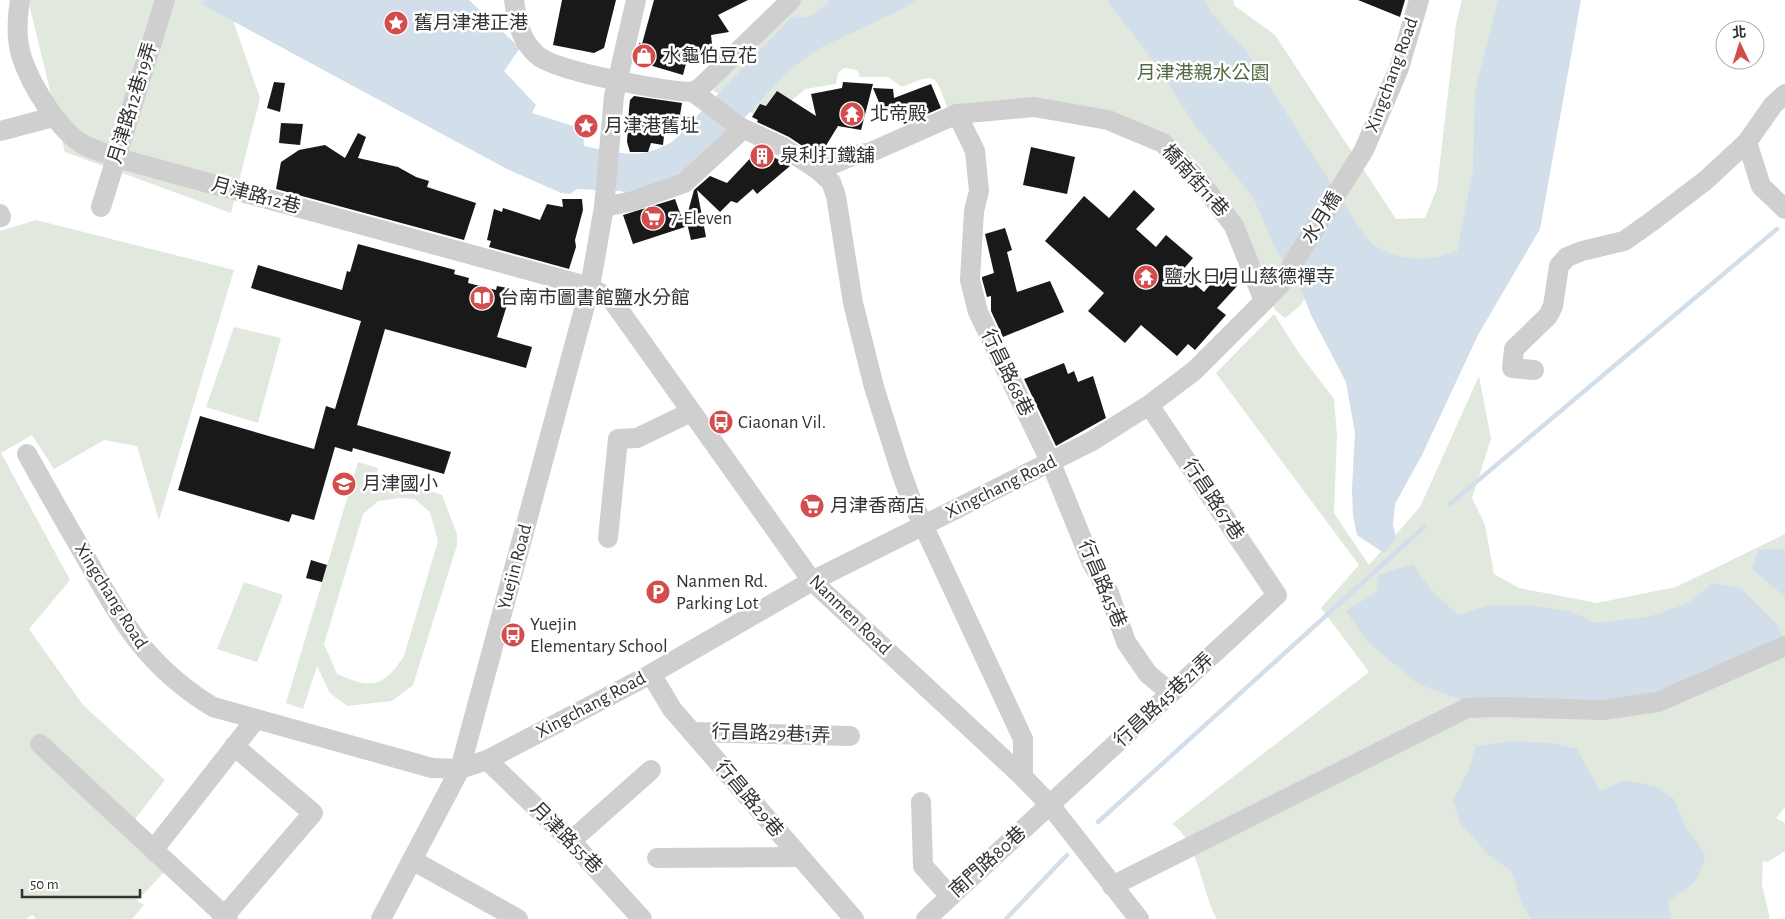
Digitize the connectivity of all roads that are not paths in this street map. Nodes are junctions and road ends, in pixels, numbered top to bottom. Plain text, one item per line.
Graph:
1 (20, 0) edge
2 (165, 0) edge
3 (514, 0) edge
4 (636, 0) edge
5 (791, 0) edge
6 (1419, 0) edge
7 (615, 88) junction
8 (1785, 94) edge
9 (701, 98) junction
10 (957, 114) junction
11 (53, 116) junction
12 (742, 128) junction
13 (0, 131) edge
14 (1747, 142) junction
15 (1364, 150) joint
16 (117, 157) junction
17 (818, 170) junction
18 (101, 207) dead end
19 (604, 207) junction
20 (1785, 209) edge
21 (1279, 286) joint
22 (590, 287) junction
23 (1264, 301) junction
24 (1534, 370) dead end
25 (1149, 405) junction
26 (691, 412) junction
27 (26, 454) dead end
28 (1051, 463) junction
29 (924, 525) junction
30 (608, 538) dead end
31 (812, 581) junction
32 (1277, 595) joint
33 (1785, 646) edge
34 (651, 674) junction
35 (1171, 693) junction
36 (256, 719) junction
37 (692, 732) junction
38 (850, 736) dead end
39 (40, 744) dead end
40 (234, 746) junction
41 (487, 760) junction
42 (460, 769) junction
43 (651, 770) dead end
44 (1023, 777) junction
45 (921, 802) dead end
46 (1050, 805) junction
47 (571, 841) junction
48 (154, 849) junction
49 (798, 857) junction
50 (657, 858) dead end
51 (412, 860) junction
52 (1112, 886) junction
53 (950, 896) junction
54 (636, 917) edge
55 (225, 918) edge
56 (380, 919) edge
57 (518, 919) edge
58 (854, 919) edge
59 (926, 919) edge
60 (1139, 919) edge

1 - 11 street, 月津路12巷
2 - 16 street, 月津路12巷19弄
3 - 7 street
4 - 7 street, Yuejin Road
5 - 9 street
6 - 15 street, Xingchang Road
7 - 9 street
7 - 19 street, Yuejin Road
8 - 14 street
9 - 12 street
10 - 17 street, 橋南街11巷
10 - 23 street, 橋南街11巷
10 - 28 street, 行昌路68巷
11 - 13 street
11 - 16 street, 月津路12巷
12 - 17 street
12 - 19 street
14 - 20 street
14 - 24 street
15 - 21 street, 水月橋
16 - 18 street, 月津路12巷19弄
16 - 22 street, 月津路12巷
17 - 29 street
19 - 22 street, Yuejin Road
21 - 23 street, Xingchang Road
22 - 26 street, Nanmen Road
22 - 42 street, Yuejin Road
23 - 25 street, Xingchang Road
25 - 28 street, Xingchang Road
25 - 32 street, 行昌路67巷
26 - 30 street
26 - 31 street, Nanmen Road
27 - 36 street, Xingchang Road
28 - 29 street, Xingchang Road
28 - 35 street, 行昌路45巷
29 - 31 street, Xingchang Road
29 - 44 street
31 - 34 street, Xingchang Road
31 - 44 street, Nanmen Road
32 - 35 street, 行昌路45巷21弄
33 - 52 street
34 - 37 street, 行昌路29巷
34 - 41 street, Xingchang Road
35 - 46 street, 行昌路45巷21弄
36 - 40 street
36 - 42 street, Xingchang Road
37 - 38 street, 行昌路29巷1弄
37 - 49 street, 行昌路29巷
39 - 48 street
40 - 48 street
40 - 55 street
41 - 42 street, Xingchang Road
41 - 47 street, 月津路55巷
42 - 51 street, Yuejin Road
43 - 47 street
44 - 46 street, Nanmen Road
45 - 53 street
46 - 52 street, Nanmen Road
46 - 53 street, 南門路80巷
47 - 54 street, 月津路55巷
48 - 55 street
49 - 50 street
49 - 58 street, 行昌路29巷
51 - 56 street, Yuejin Road
51 - 57 street
52 - 60 street, Nanmen Road
53 - 59 street, 南門路80巷

